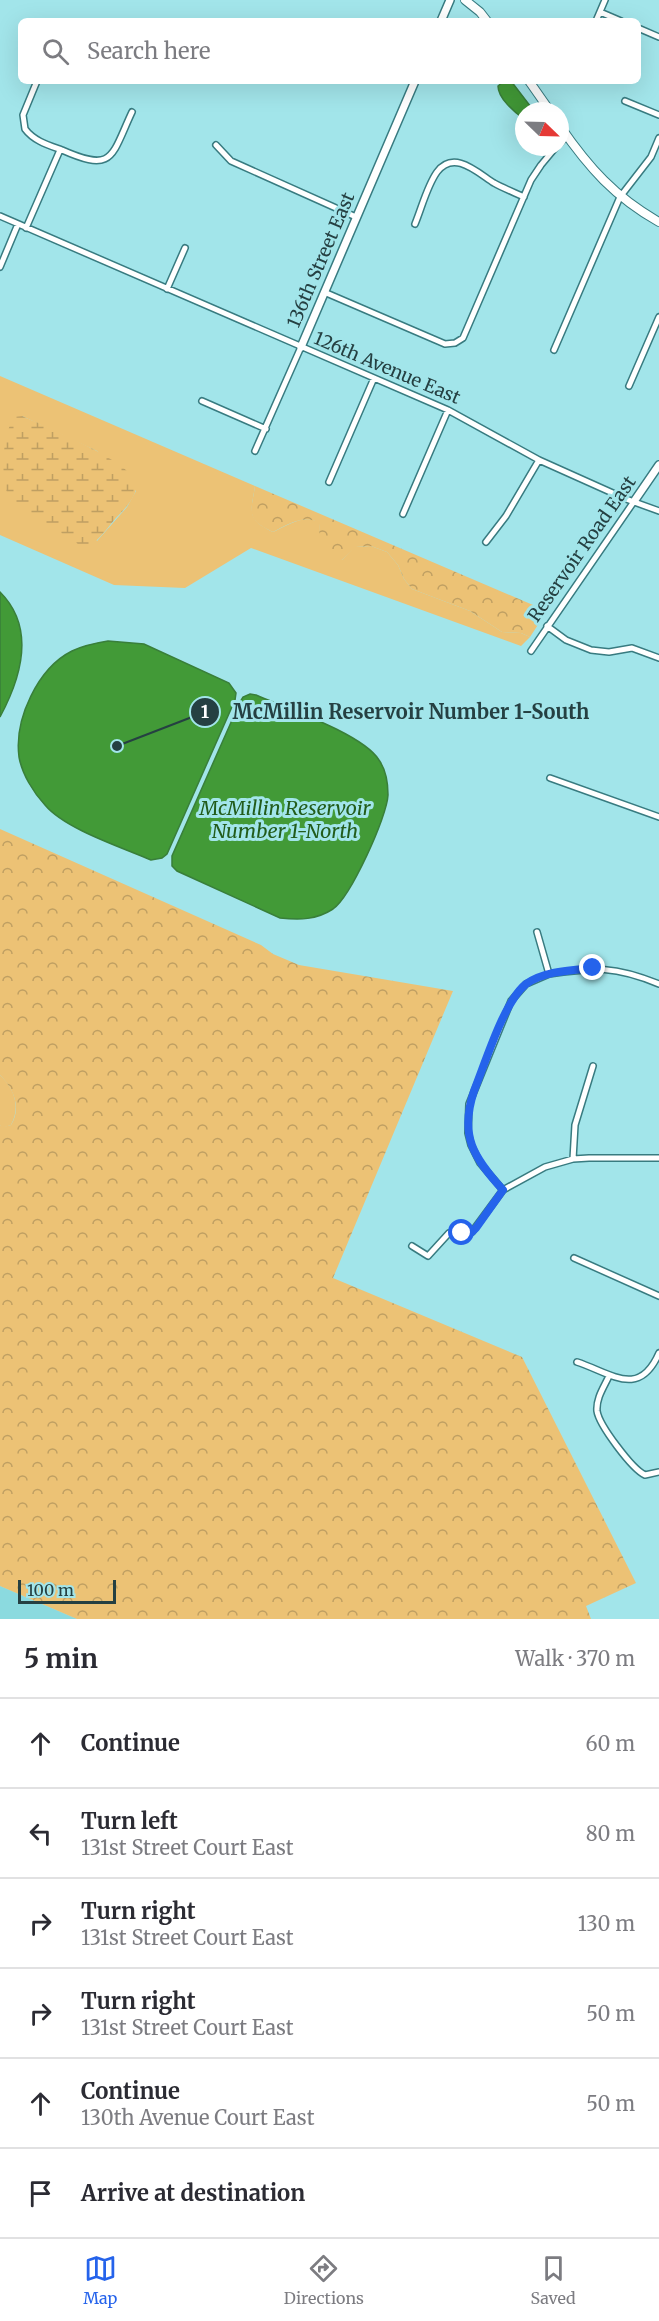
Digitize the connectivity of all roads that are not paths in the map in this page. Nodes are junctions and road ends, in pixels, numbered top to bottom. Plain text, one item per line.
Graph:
1 (450, 0) edge
2 (465, 0) edge
3 (605, 0) edge
4 (600, 12) junction
5 (442, 18) edge
6 (485, 18) edge
7 (597, 18) edge
8 (614, 18) edge
9 (641, 29) edge
10 (659, 37) edge
11 (36, 84) edge
12 (414, 84) edge
13 (531, 84) edge
14 (625, 101) dead end
15 (544, 102) edge
16 (132, 112) dead end
17 (659, 115) edge
18 (659, 138) edge
19 (569, 139) edge
20 (216, 145) dead end
21 (60, 150) junction
22 (548, 156) edge
23 (524, 197) junction
24 (620, 197) junction
25 (0, 216) edge
26 (356, 216) junction
27 (659, 222) edge
28 (18, 224) junction
29 (415, 224) dead end
30 (26, 228) junction
31 (185, 248) dead end
32 (0, 267) edge
33 (167, 289) junction
34 (324, 292) junction
35 (659, 317) edge
36 (301, 347) junction
37 (554, 350) dead end
38 (374, 378) junction
39 (629, 386) dead end
40 (202, 401) dead end
41 (448, 410) junction
42 (266, 429) junction
43 (255, 451) dead end
44 (539, 460) junction
45 (659, 465) edge
46 (329, 482) dead end
47 (635, 500) junction
48 (659, 511) edge
49 (403, 514) dead end
50 (486, 542) dead end
51 (548, 626) junction
52 (531, 651) dead end
53 (659, 657) edge
54 (550, 778) dead end
55 (659, 817) edge
56 (537, 932) dead end
57 (549, 974) junction
58 (659, 984) edge
59 (593, 1066) dead end
60 (659, 1158) edge
61 (573, 1159) junction
62 (503, 1190) junction
63 (412, 1246) dead end
64 (574, 1258) dead end
65 (659, 1296) edge
66 (659, 1353) edge
67 (577, 1362) dead end
68 (609, 1376) junction
69 (659, 1472) edge

1 - 5 street
2 - 6 main road
3 - 4 street
4 - 7 street
4 - 8 street
9 - 10 street
11 - 21 street
12 - 26 street, 136th Street East
13 - 15 main road
14 - 17 street
16 - 21 street
18 - 24 street
19 - 24 main road
20 - 26 street
21 - 30 street
22 - 23 street
23 - 29 street
23 - 34 street
24 - 27 main road
24 - 37 street
25 - 28 street, 126th Avenue East
26 - 34 street, 136th Street East
28 - 30 street, 126th Avenue East
28 - 32 street
30 - 33 street, 126th Avenue East
31 - 33 street
33 - 36 street, 126th Avenue East
34 - 36 street, 136th Street East
35 - 39 street
36 - 38 street, 126th Avenue East
36 - 42 street, 136th Street East
38 - 41 street, 126th Avenue East
38 - 46 street
40 - 42 street
41 - 44 street, 126th Avenue East
41 - 49 street
42 - 43 street, 136th Street East
44 - 47 street, 126th Avenue East
44 - 50 street
45 - 47 street, Reservoir Road East
47 - 48 street, 126th Avenue East
47 - 51 street, Reservoir Road East
51 - 52 street, Reservoir Road East
51 - 53 street
54 - 55 street
56 - 57 street
57 - 58 street
57 - 62 street
59 - 61 street
60 - 61 street
61 - 62 street
62 - 63 street
64 - 65 street
66 - 68 street
67 - 68 street
68 - 69 street

